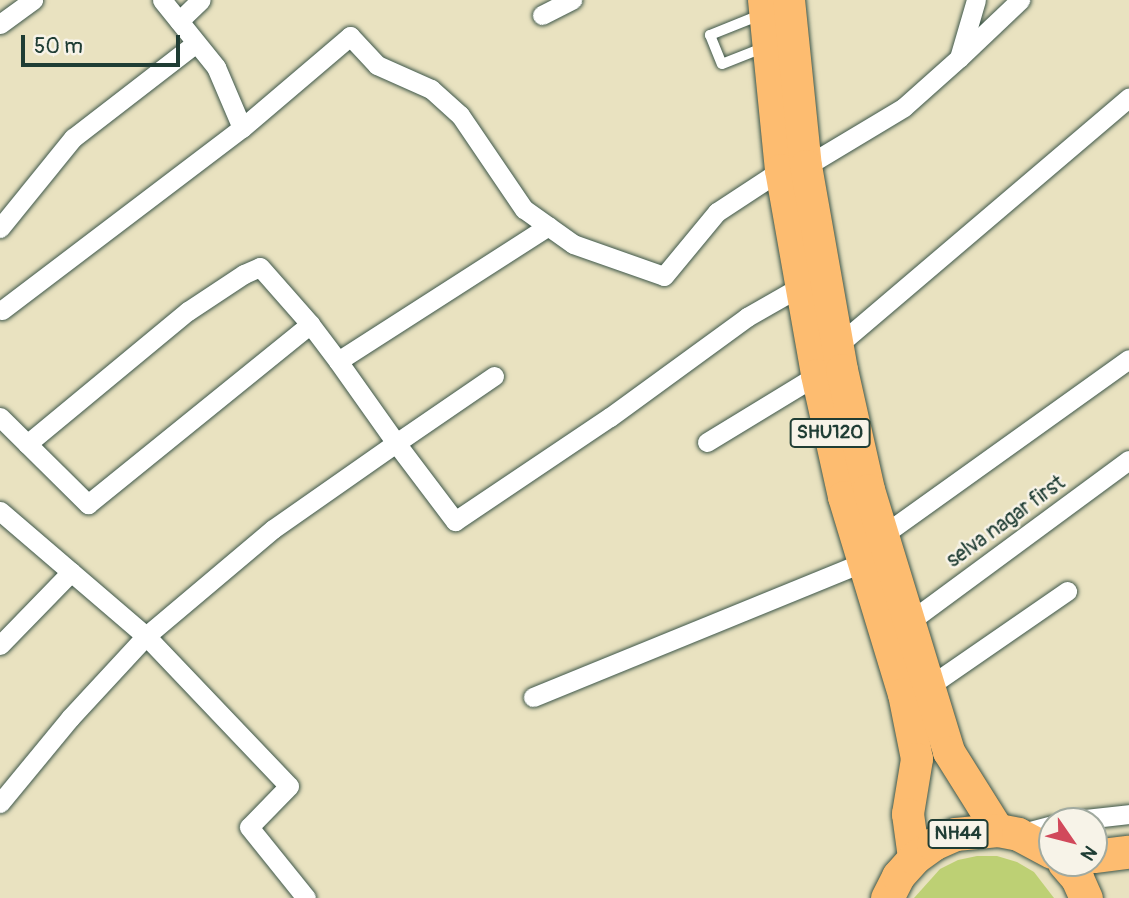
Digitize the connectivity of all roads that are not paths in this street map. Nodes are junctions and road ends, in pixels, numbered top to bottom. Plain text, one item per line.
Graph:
1 (33, 0) edge
2 (162, 0) edge
3 (201, 0) edge
4 (572, 0) edge
5 (976, 0) edge
6 (1020, 0) edge
7 (773, 4) edge
8 (542, 15) dead end
9 (179, 21) junction
10 (0, 24) edge
11 (196, 43) junction
12 (768, 46) junction
13 (959, 58) junction
14 (1129, 97) edge
15 (242, 128) junction
16 (793, 168) junction
17 (548, 226) junction
18 (0, 228) edge
19 (803, 285) junction
20 (1, 311) edge
21 (310, 324) junction
22 (838, 345) junction
23 (1129, 359) edge
24 (338, 361) junction
25 (817, 375) junction
26 (494, 376) dead end
27 (0, 417) edge
28 (707, 442) dead end
29 (396, 443) junction
30 (27, 444) junction
31 (1129, 460) edge
32 (0, 511) edge
33 (883, 535) junction
34 (864, 562) junction
35 (71, 572) junction
36 (1066, 591) dead end
37 (909, 622) junction
38 (146, 636) junction
39 (0, 645) edge
40 (928, 687) junction
41 (533, 696) dead end
42 (0, 803) edge
43 (1129, 814) edge
44 (1108, 816) edge
45 (1038, 827) edge
46 (1008, 832) junction
47 (1038, 846) edge
48 (1129, 852) edge
49 (1108, 854) edge
50 (914, 858) junction
51 (1076, 877) edge
52 (306, 898) edge
53 (887, 898) edge
54 (1086, 898) edge

1 - 10 street
2 - 9 street
3 - 9 street
4 - 8 street
5 - 13 street
6 - 13 street
7 - 12 main road, SHU120
7 - 12 lane
7 - 16 main road, SHU120
9 - 11 street
11 - 15 street
11 - 18 street
12 - 16 main road, SHU120
13 - 16 street
14 - 22 street
15 - 17 street
15 - 20 street
16 - 17 street
16 - 19 main road, SHU120
16 - 22 main road, SHU120
17 - 24 street
19 - 25 main road, SHU120
19 - 29 street
21 - 24 street
21 - 30 street
21 - 30 street
22 - 33 main road, SHU120
23 - 33 street
24 - 29 street
25 - 28 street
25 - 34 main road, SHU120
26 - 29 street
27 - 30 street
29 - 38 street
31 - 37 street, selva nagar first
32 - 35 street
33 - 37 main road, SHU120
34 - 41 street
34 - 50 main road, SHU120
35 - 38 street
35 - 39 street
36 - 40 street
37 - 40 main road, SHU120
38 - 42 street
38 - 52 street
40 - 46 main road, SHU120
43 - 44 street
45 - 46 street
46 - 47 highway, NH44
46 - 50 highway, NH44
48 - 49 highway
50 - 53 highway, NH44
51 - 54 highway

